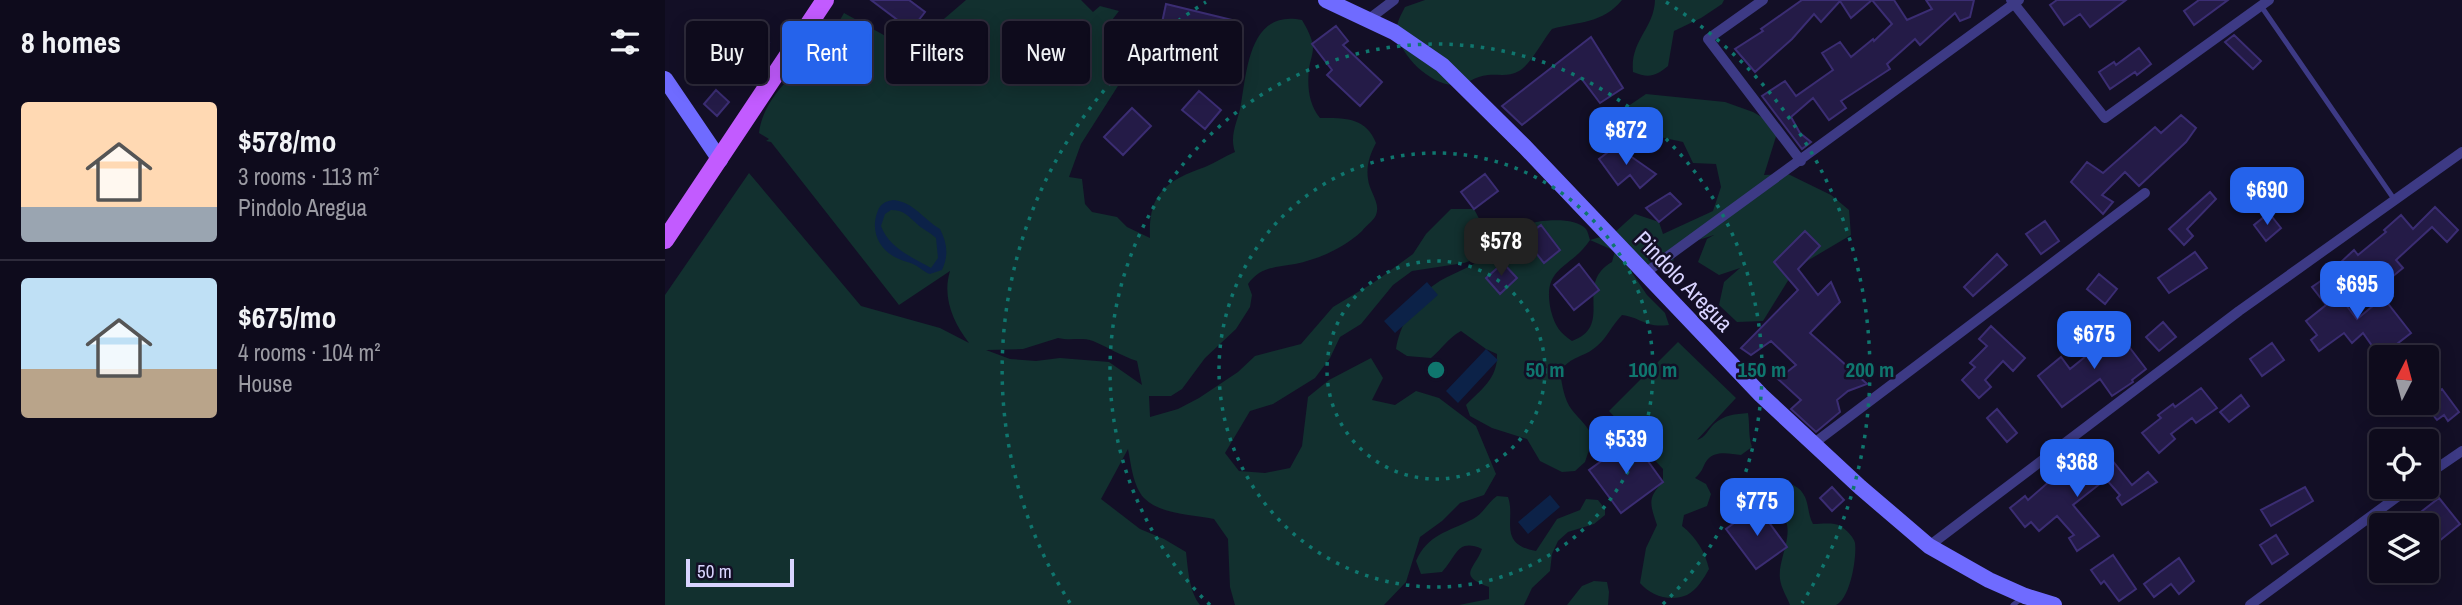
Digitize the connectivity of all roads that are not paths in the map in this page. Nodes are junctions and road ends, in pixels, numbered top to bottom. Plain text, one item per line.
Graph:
1 (825, 0) edge
2 (1326, 0) edge
3 (1394, 0) edge
4 (1763, 0) edge
5 (2015, 1) edge
6 (2265, 3) edge
7 (1369, 19) junction
8 (665, 79) edge
9 (2462, 152) edge
10 (720, 160) junction
11 (1801, 161) junction
12 (2145, 193) dead end
13 (2395, 200) junction
14 (665, 240) edge
15 (1645, 273) junction
16 (1813, 444) junction
17 (2462, 451) edge
18 (2439, 467) edge
19 (2394, 499) edge
20 (1929, 546) junction
21 (2019, 601) edge
22 (2053, 605) edge
23 (2250, 605) edge

1 - 10 main road
2 - 7 main road, Pindolo Aregua
3 - 7 street
4 - 11 street
5 - 6 street
5 - 11 street
6 - 13 lane
7 - 15 main road, Pindolo Aregua
8 - 10 main road
9 - 13 street
10 - 14 main road
11 - 15 street
12 - 16 street
13 - 20 street
15 - 16 main road, Pindolo Aregua
16 - 20 main road, Pindolo Aregua
17 - 18 street
19 - 23 street
20 - 21 main road, Pindolo Aregua
21 - 22 main road, Pindolo Aregua

